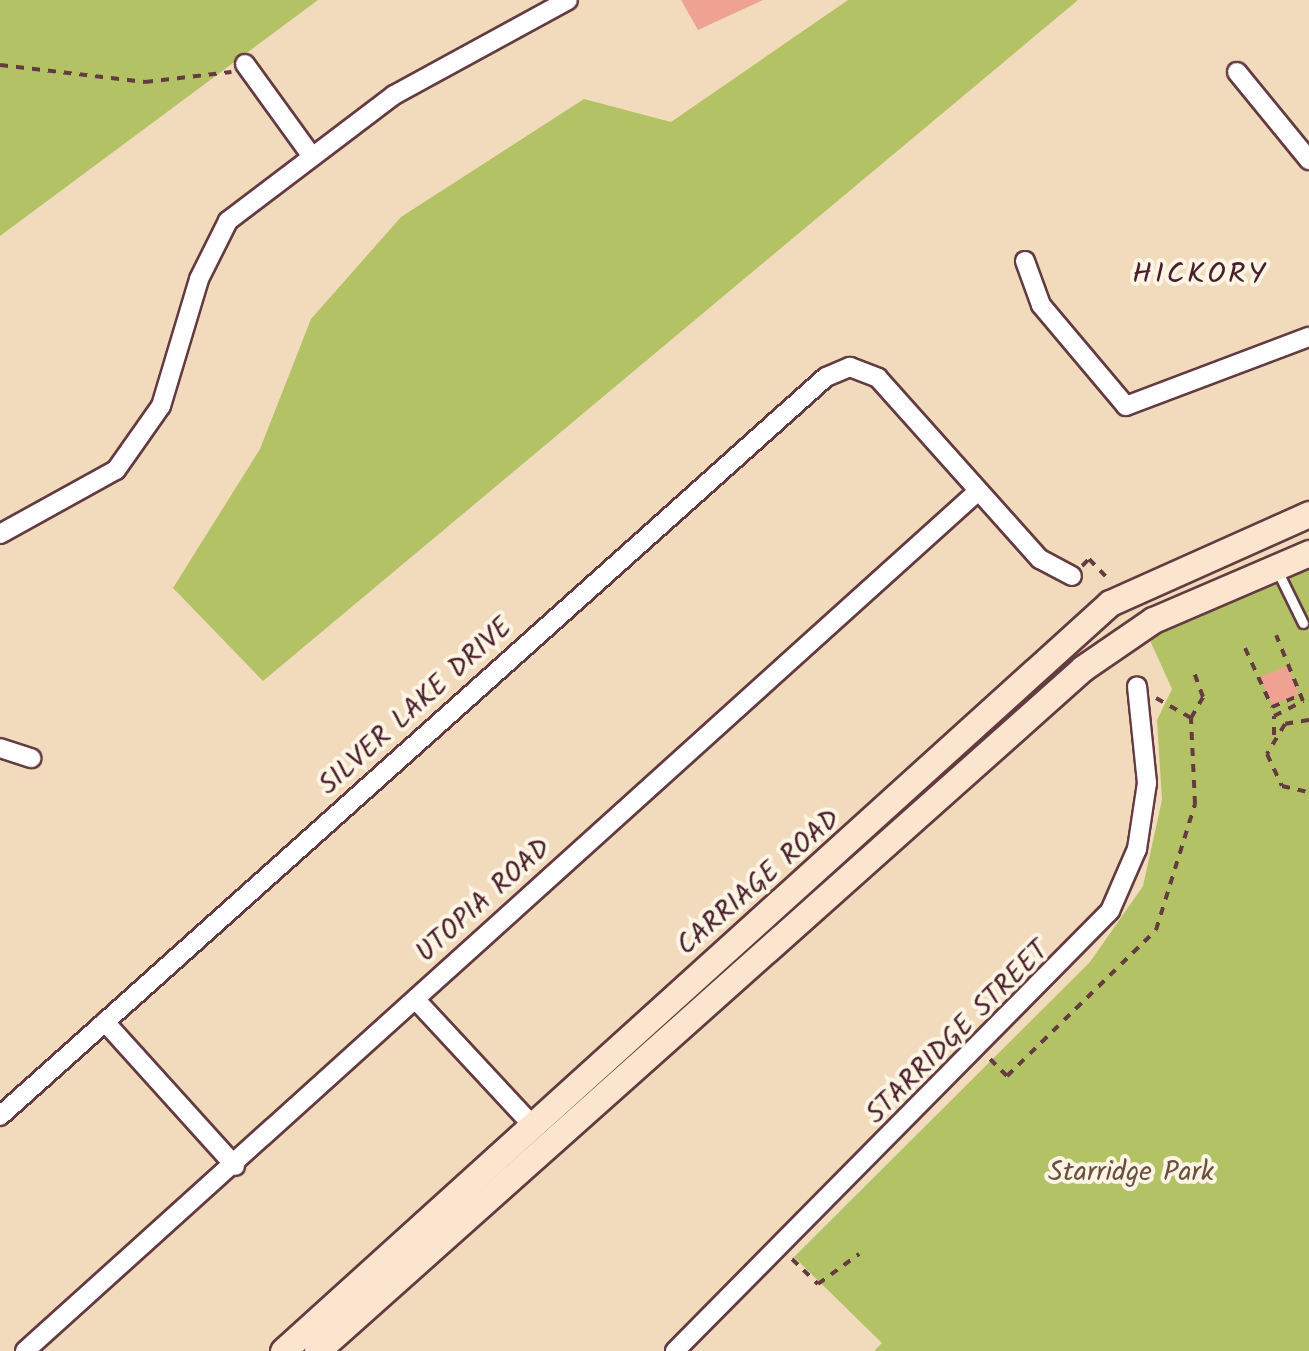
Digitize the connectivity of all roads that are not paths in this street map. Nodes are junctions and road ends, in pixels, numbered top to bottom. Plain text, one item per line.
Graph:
1 (568, 0) edge
2 (248, 68) road end
3 (1237, 72) dead end
4 (308, 151) junction
5 (1309, 160) edge
6 (1024, 261) dead end
7 (1309, 337) edge
8 (978, 491) junction
9 (1309, 514) edge
10 (0, 534) edge
11 (1260, 534) junction
12 (1309, 553) edge
13 (1276, 568) junction
14 (1072, 576) road end
15 (1302, 623) dead end
16 (1136, 687) dead end
17 (1038, 692) junction
18 (0, 748) edge
19 (31, 758) dead end
20 (416, 1000) junction
21 (105, 1022) junction
22 (0, 1116) edge
23 (540, 1135) junction
24 (235, 1166) junction
25 (302, 1348) edge
26 (25, 1351) edge
27 (675, 1351) edge

1 - 4 street
2 - 4 street
3 - 5 street
4 - 10 street
6 - 7 street
8 - 14 street
8 - 20 street, UTOPIA ROAD
8 - 21 street, SILVER LAKE DRIVE
9 - 11 street, CARRIAGE ROAD
11 - 13 street
11 - 17 street, CARRIAGE ROAD
12 - 13 street, CARRIAGE ROAD
13 - 15 lane
13 - 17 street, CARRIAGE ROAD
16 - 27 street, STARRIDGE STREET
17 - 23 street, CARRIAGE ROAD
18 - 19 street
20 - 23 street
20 - 24 street, UTOPIA ROAD
21 - 22 street, SILVER LAKE DRIVE
21 - 24 street
23 - 25 street, CARRIAGE ROAD
24 - 26 street, UTOPIA ROAD

